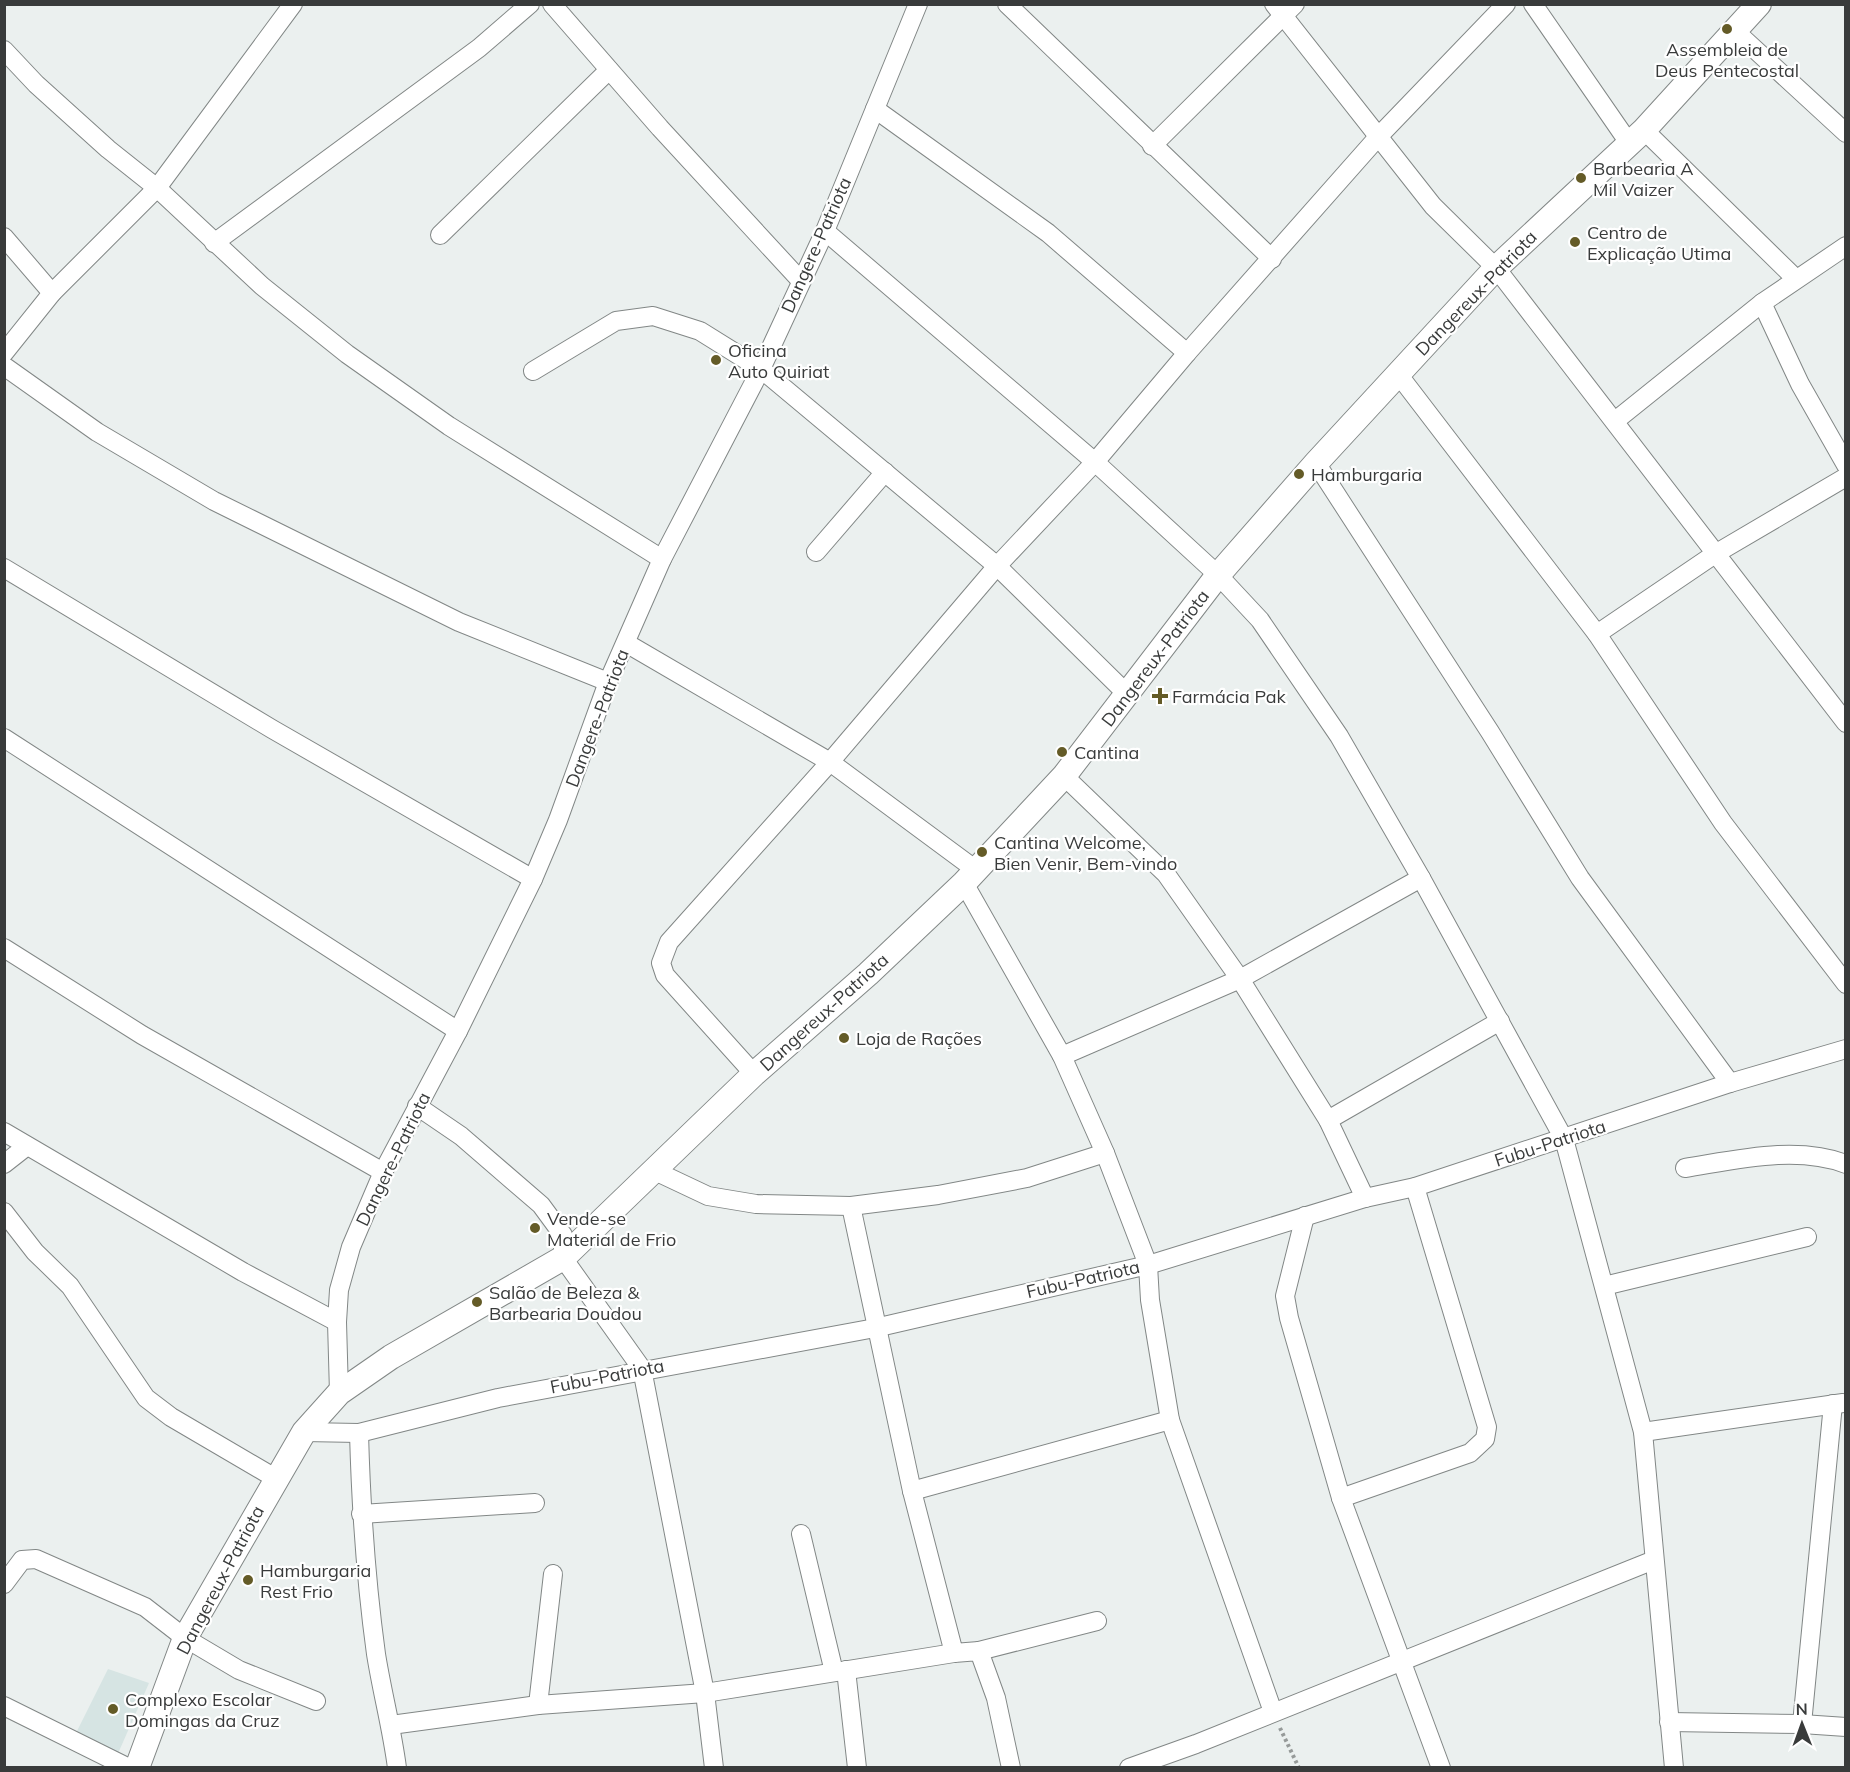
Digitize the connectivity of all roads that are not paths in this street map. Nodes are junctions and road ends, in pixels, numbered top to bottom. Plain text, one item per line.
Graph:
1 (293, 4) edge
2 (530, 4) edge
3 (552, 4) edge
4 (918, 4) edge
5 (1007, 4) edge
6 (1506, 4) edge
7 (1533, 4) edge
8 (1759, 4) edge
9 (1284, 9) edge
10 (1735, 31) junction
11 (4, 50) edge
12 (609, 70) junction
13 (875, 109) junction
14 (1845, 133) edge
15 (1378, 137) junction
16 (1636, 137) junction
17 (1152, 146) junction
18 (157, 188) junction
19 (825, 231) junction
20 (440, 235) dead end
21 (4, 237) edge
22 (214, 243) junction
23 (1845, 246) edge
24 (1272, 260) junction
25 (1496, 268) junction
26 (1795, 278) junction
27 (801, 281) junction
28 (52, 293) junction
29 (1762, 303) junction
30 (4, 353) edge
31 (1187, 353) junction
32 (4, 366) edge
33 (761, 369) junction
34 (533, 371) dead end
35 (1398, 374) junction
36 (1615, 421) junction
37 (1095, 462) junction
38 (1316, 463) junction
39 (1845, 465) edge
40 (885, 472) junction
41 (1845, 477) edge
42 (816, 552) dead end
43 (1715, 554) junction
44 (662, 560) junction
45 (997, 566) junction
46 (4, 568) edge
47 (1218, 575) junction
48 (1597, 634) junction
49 (626, 643) junction
50 (608, 682) junction
51 (1128, 695) junction
52 (1845, 723) edge
53 (4, 738) edge
54 (830, 762) junction
55 (1064, 776) junction
56 (970, 877) junction
57 (1421, 878) junction
58 (533, 879) junction
59 (4, 948) edge
60 (1240, 979) junction
61 (1845, 984) edge
62 (1500, 1021) junction
63 (458, 1031) junction
64 (1845, 1049) edge
65 (1062, 1056) junction
66 (754, 1074) junction
67 (1730, 1083) junction
68 (417, 1106) junction
69 (1328, 1120) junction
70 (4, 1132) edge
71 (1564, 1139) junction
72 (27, 1146) junction
73 (1105, 1152) junction
74 (4, 1164) edge
75 (1845, 1164) edge
76 (1685, 1168) dead end
77 (656, 1171) junction
78 (383, 1172) junction
79 (1414, 1187) junction
80 (1365, 1198) junction
81 (851, 1206) junction
82 (4, 1212) edge
83 (1305, 1216) junction
84 (1808, 1237) dead end
85 (563, 1258) junction
86 (1148, 1264) junction
87 (1604, 1286) junction
88 (337, 1322) junction
89 (875, 1328) junction
90 (642, 1369) junction
91 (339, 1393) junction
92 (1839, 1403) edge
93 (1170, 1420) junction
94 (304, 1432) junction
95 (1643, 1432) junction
96 (359, 1433) junction
97 (275, 1478) junction
98 (912, 1491) junction
99 (1341, 1498) junction
100 (535, 1503) dead end
101 (361, 1514) junction
102 (801, 1534) dead end
103 (1654, 1560) junction
104 (553, 1575) dead end
105 (4, 1584) edge
106 (1097, 1621) dead end
107 (185, 1638) junction
108 (979, 1650) junction
109 (954, 1653) junction
110 (1402, 1662) junction
111 (840, 1671) junction
112 (705, 1693) junction
113 (316, 1701) dead end
114 (538, 1705) junction
115 (4, 1706) edge
116 (1273, 1712) junction
117 (1669, 1722) junction
118 (1802, 1724) junction
119 (391, 1725) junction
120 (1845, 1727) edge
121 (129, 1767) edge
122 (136, 1767) edge
123 (397, 1767) edge
124 (714, 1767) edge
125 (856, 1767) edge
126 (1011, 1767) edge
127 (1129, 1767) edge
128 (1441, 1767) edge
129 (1674, 1767) edge

1 - 18 street
2 - 22 street
3 - 12 street
4 - 13 street, Dangere-Patriota
5 - 17 street
6 - 15 street
7 - 16 street
8 - 10 street, Dangereux-Patriota
9 - 15 street
9 - 17 street
10 - 14 street
10 - 16 street, Dangereux-Patriota
11 - 18 street
12 - 20 street
12 - 27 street
13 - 19 street, Dangere-Patriota
13 - 31 street
15 - 24 street
15 - 25 street
16 - 25 street, Dangereux-Patriota
16 - 26 street
17 - 24 street
18 - 22 street
18 - 28 street
19 - 27 street, Dangere-Patriota
19 - 37 street
21 - 28 street
22 - 44 street
23 - 26 street
24 - 31 street
25 - 35 street, Dangereux-Patriota
25 - 36 street
26 - 29 street
27 - 33 street, Dangere-Patriota
28 - 30 street
29 - 36 street
29 - 39 street
31 - 37 street
32 - 50 street
33 - 34 street
33 - 40 street
33 - 44 street, Dangere-Patriota
35 - 38 street, Dangereux-Patriota
35 - 48 street
36 - 43 street
37 - 45 street
37 - 47 street
38 - 47 street, Dangereux-Patriota
38 - 67 street
40 - 42 street
40 - 45 street
41 - 43 street
43 - 48 street
43 - 52 street
44 - 49 street, Dangere-Patriota
45 - 51 street
45 - 54 street
46 - 58 street
47 - 51 street, Dangereux-Patriota
47 - 57 street
48 - 61 street
49 - 50 street, Dangere-Patriota
49 - 54 street
50 - 58 street, Dangere-Patriota
51 - 55 street, Dangereux-Patriota
53 - 63 street
54 - 56 street
54 - 66 street
55 - 56 street, Dangereux-Patriota
55 - 60 street
56 - 65 street
56 - 66 street, Dangereux-Patriota
57 - 60 street
57 - 62 street
58 - 63 street, Dangere-Patriota
59 - 78 street
60 - 65 street
60 - 69 street
62 - 69 street
62 - 71 street
63 - 68 street, Dangere-Patriota
64 - 67 street, Fubu-Patriota
65 - 73 street
66 - 77 street, Dangereux-Patriota
67 - 71 street, Fubu-Patriota
68 - 78 street, Dangere-Patriota
68 - 85 street
69 - 80 street
70 - 72 street
71 - 79 street, Fubu-Patriota
71 - 87 street
72 - 74 street
72 - 88 street
73 - 81 street
73 - 86 street
75 - 76 street
77 - 81 street
77 - 85 street, Dangereux-Patriota
78 - 88 street, Dangere-Patriota
79 - 80 street, Fubu-Patriota
79 - 99 street
80 - 83 street, Fubu-Patriota
81 - 89 street
82 - 97 street
83 - 86 street, Fubu-Patriota
83 - 99 street
84 - 87 street
85 - 90 street
85 - 91 street, Dangereux-Patriota
86 - 89 street, Fubu-Patriota
86 - 93 street
87 - 95 street
88 - 91 street, Dangere-Patriota
89 - 90 street, Fubu-Patriota
89 - 98 street
90 - 96 street, Fubu-Patriota
90 - 112 street
91 - 94 street
92 - 95 street
92 - 118 street
93 - 98 street
93 - 116 street
94 - 96 street, Fubu-Patriota
94 - 97 street, Dangereux-Patriota
95 - 103 street
96 - 101 street
97 - 107 street, Dangereux-Patriota
98 - 109 street
99 - 110 street
100 - 101 street
101 - 119 street
102 - 111 street
103 - 110 street
103 - 117 street
104 - 114 street
105 - 107 street
106 - 108 street
107 - 113 street
107 - 122 street, Dangereux-Patriota
108 - 109 street
108 - 126 street
109 - 111 street
110 - 116 street
110 - 128 street
111 - 112 street
111 - 125 street
112 - 114 street
112 - 124 street
114 - 119 street
115 - 121 street
116 - 127 street
117 - 118 street
117 - 129 street
118 - 120 street
119 - 123 street

